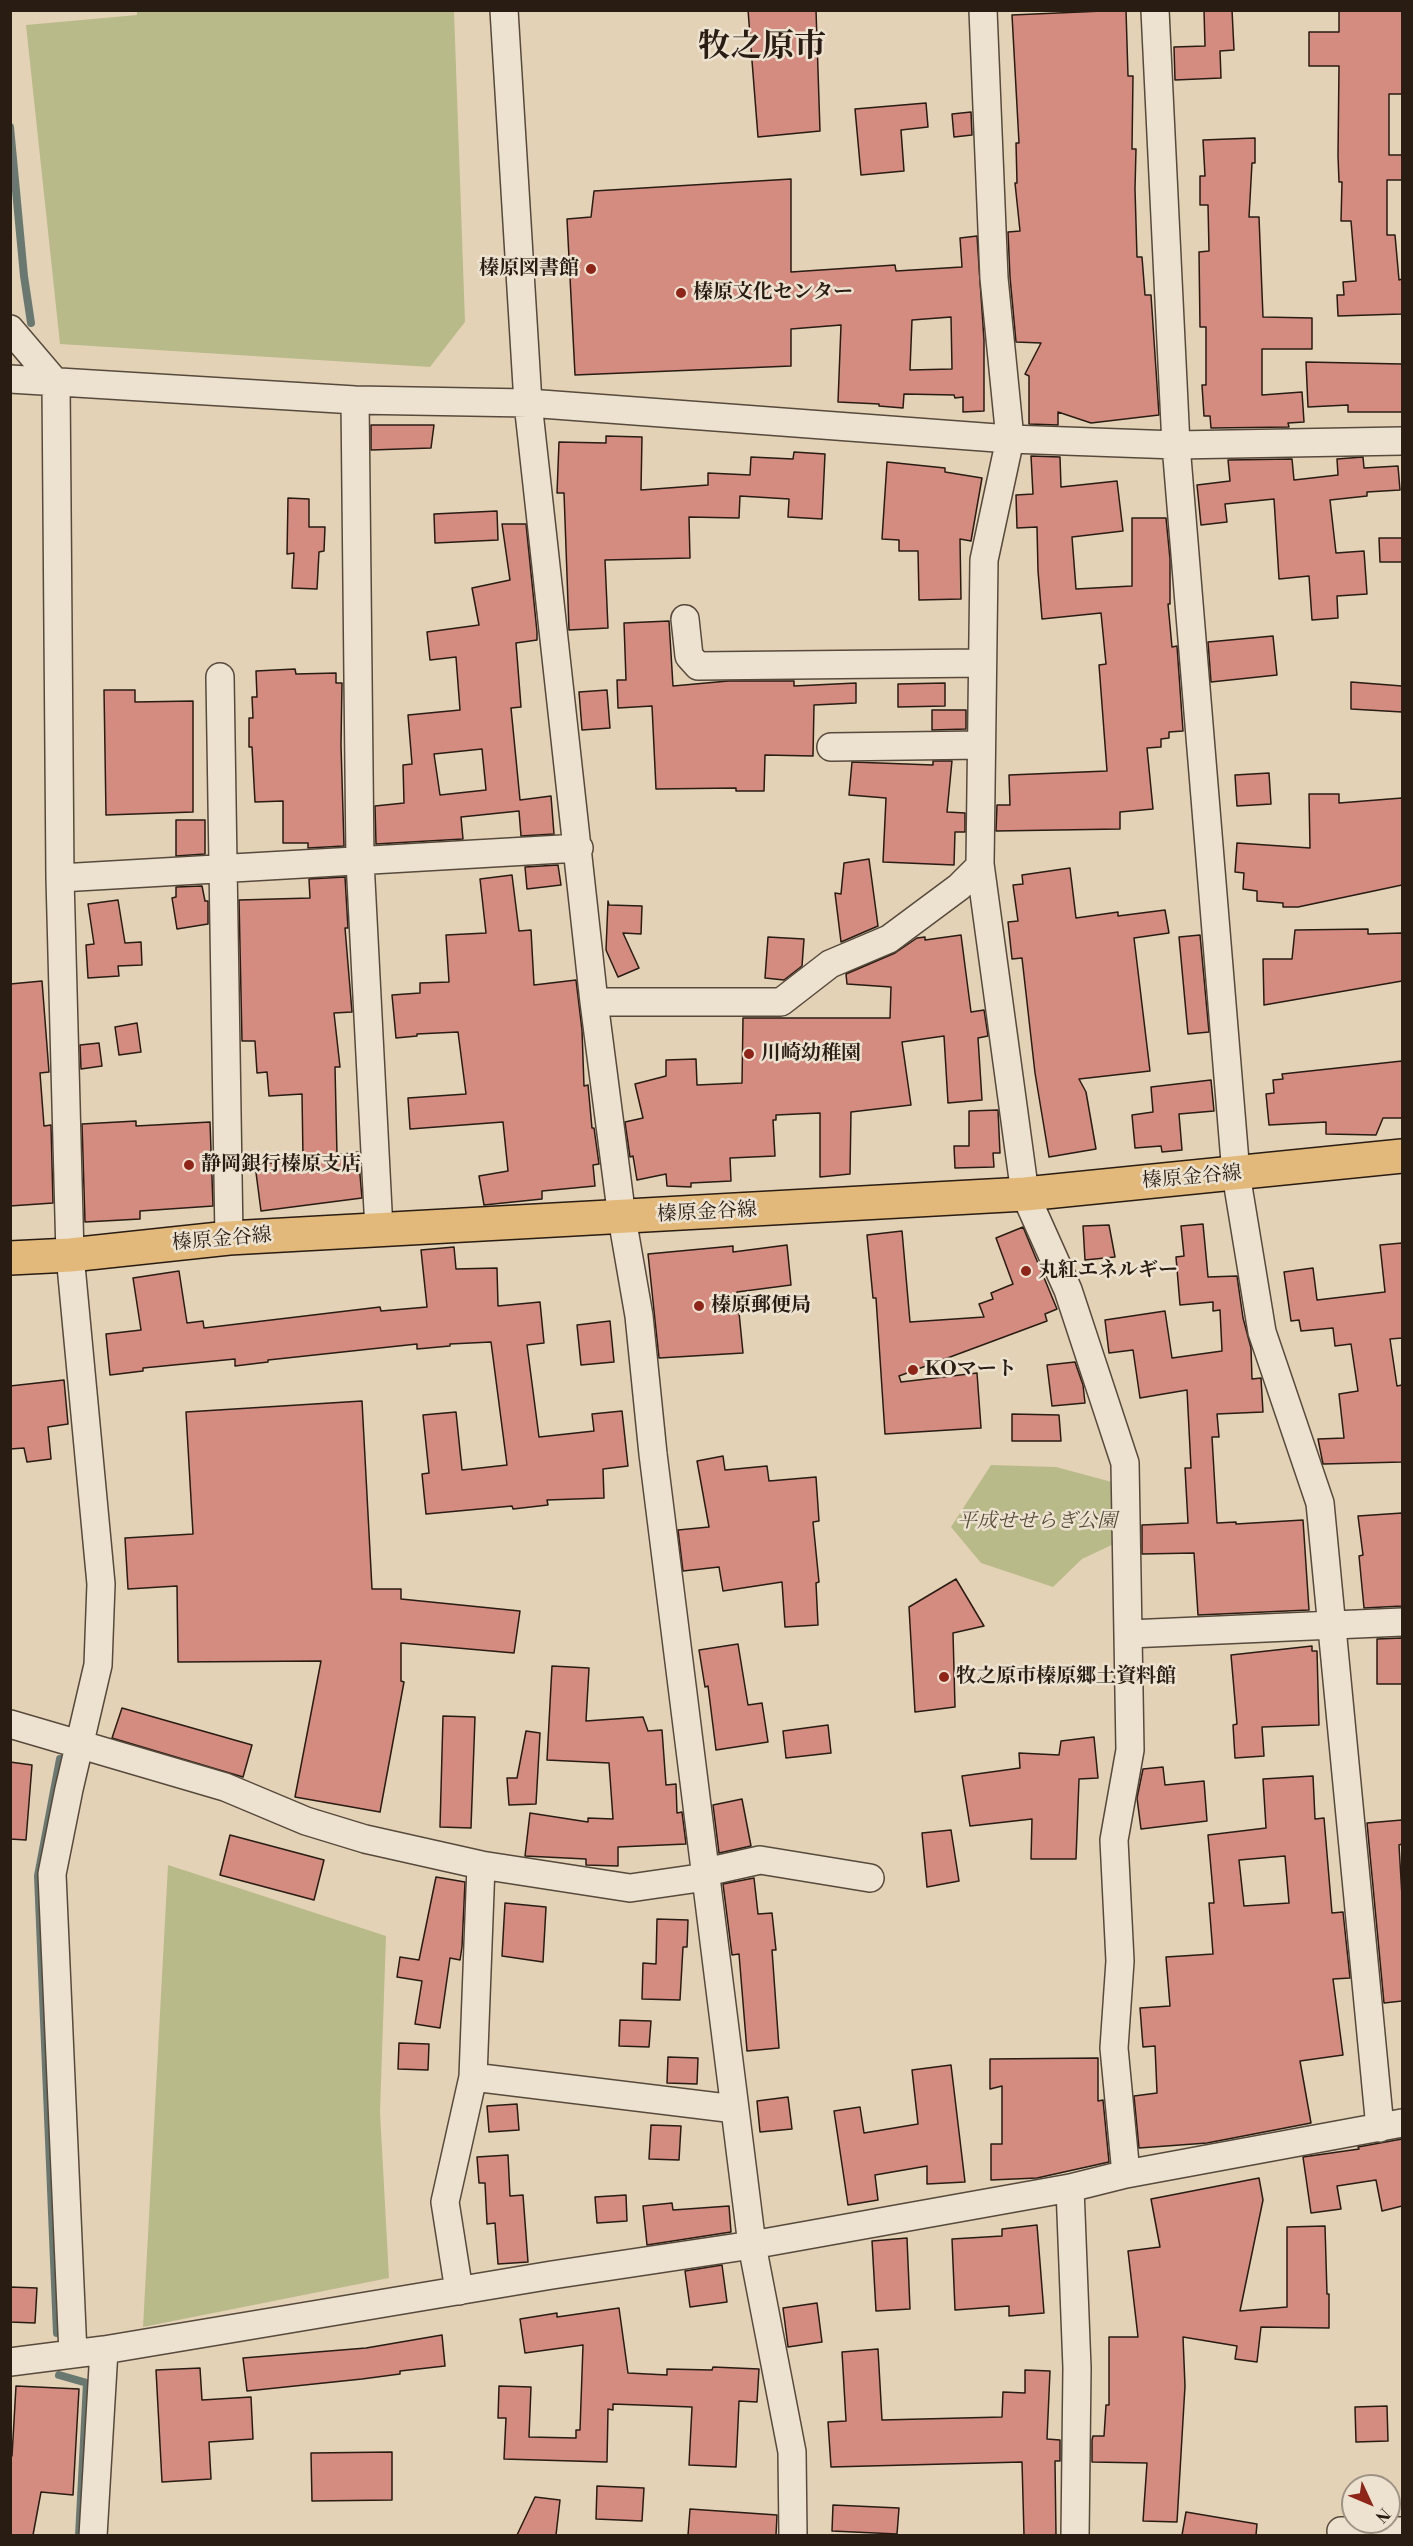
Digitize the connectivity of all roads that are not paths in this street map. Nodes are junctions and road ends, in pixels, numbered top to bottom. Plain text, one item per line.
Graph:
1 (504, 10) edge
2 (983, 10) edge
3 (1155, 10) edge
4 (10, 329) edge
5 (10, 379) edge
6 (56, 382) junction
7 (355, 400) junction
8 (528, 403) junction
9 (1010, 439) junction
10 (1402, 441) edge
11 (1176, 445) junction
12 (685, 619) dead end
13 (982, 663) junction
14 (220, 677) dead end
15 (981, 745) junction
16 (831, 747) dead end
17 (579, 848) junction
18 (360, 861) junction
19 (980, 866) junction
20 (224, 868) junction
21 (60, 878) junction
22 (594, 1002) junction
23 (1402, 1156) edge
24 (1236, 1174) junction
25 (1025, 1194) junction
26 (622, 1218) junction
27 (379, 1230) junction
28 (229, 1238) junction
29 (70, 1255) junction
30 (10, 1258) edge
31 (1402, 1622) edge
32 (1333, 1626) junction
33 (1129, 1634) junction
34 (10, 1724) edge
35 (81, 1746) junction
36 (481, 1865) junction
37 (706, 1875) junction
38 (870, 1878) dead end
39 (473, 2077) junction
40 (735, 2109) junction
41 (1391, 2126) edge
42 (1126, 2174) junction
43 (1070, 2188) junction
44 (752, 2246) junction
45 (459, 2291) junction
46 (104, 2350) junction
47 (73, 2354) junction
48 (10, 2362) edge
49 (93, 2535) edge
50 (794, 2535) edge
51 (1075, 2535) edge

1 - 8 street
2 - 9 street
3 - 11 street
4 - 6 street
5 - 6 street
6 - 7 street
6 - 21 street
7 - 8 street
7 - 18 street
8 - 9 street
8 - 17 street
9 - 11 street
9 - 13 street
10 - 11 street
11 - 24 street
12 - 13 street
13 - 15 street
14 - 20 street
15 - 16 street
15 - 19 street
17 - 18 street
17 - 22 street
18 - 20 street
18 - 27 street
19 - 22 street
19 - 25 street
20 - 21 street
20 - 28 street
21 - 29 street
22 - 26 street
23 - 24 main road, 榛原金谷線
24 - 25 main road, 榛原金谷線
24 - 32 street
25 - 26 main road, 榛原金谷線
25 - 33 street
26 - 27 main road, 榛原金谷線
26 - 37 street
27 - 28 main road, 榛原金谷線
28 - 29 main road, 榛原金谷線
29 - 30 main road, 榛原金谷線
29 - 35 street
31 - 32 street
32 - 33 street
32 - 41 street
33 - 42 street
34 - 35 street
35 - 36 street
35 - 47 street
36 - 37 street
36 - 39 street
37 - 38 street
37 - 40 street
39 - 40 street
39 - 45 street
40 - 44 street
41 - 42 street
42 - 43 street
43 - 44 street
43 - 51 street
44 - 45 street
44 - 50 street
45 - 46 street
46 - 47 street
46 - 49 street
47 - 48 street

